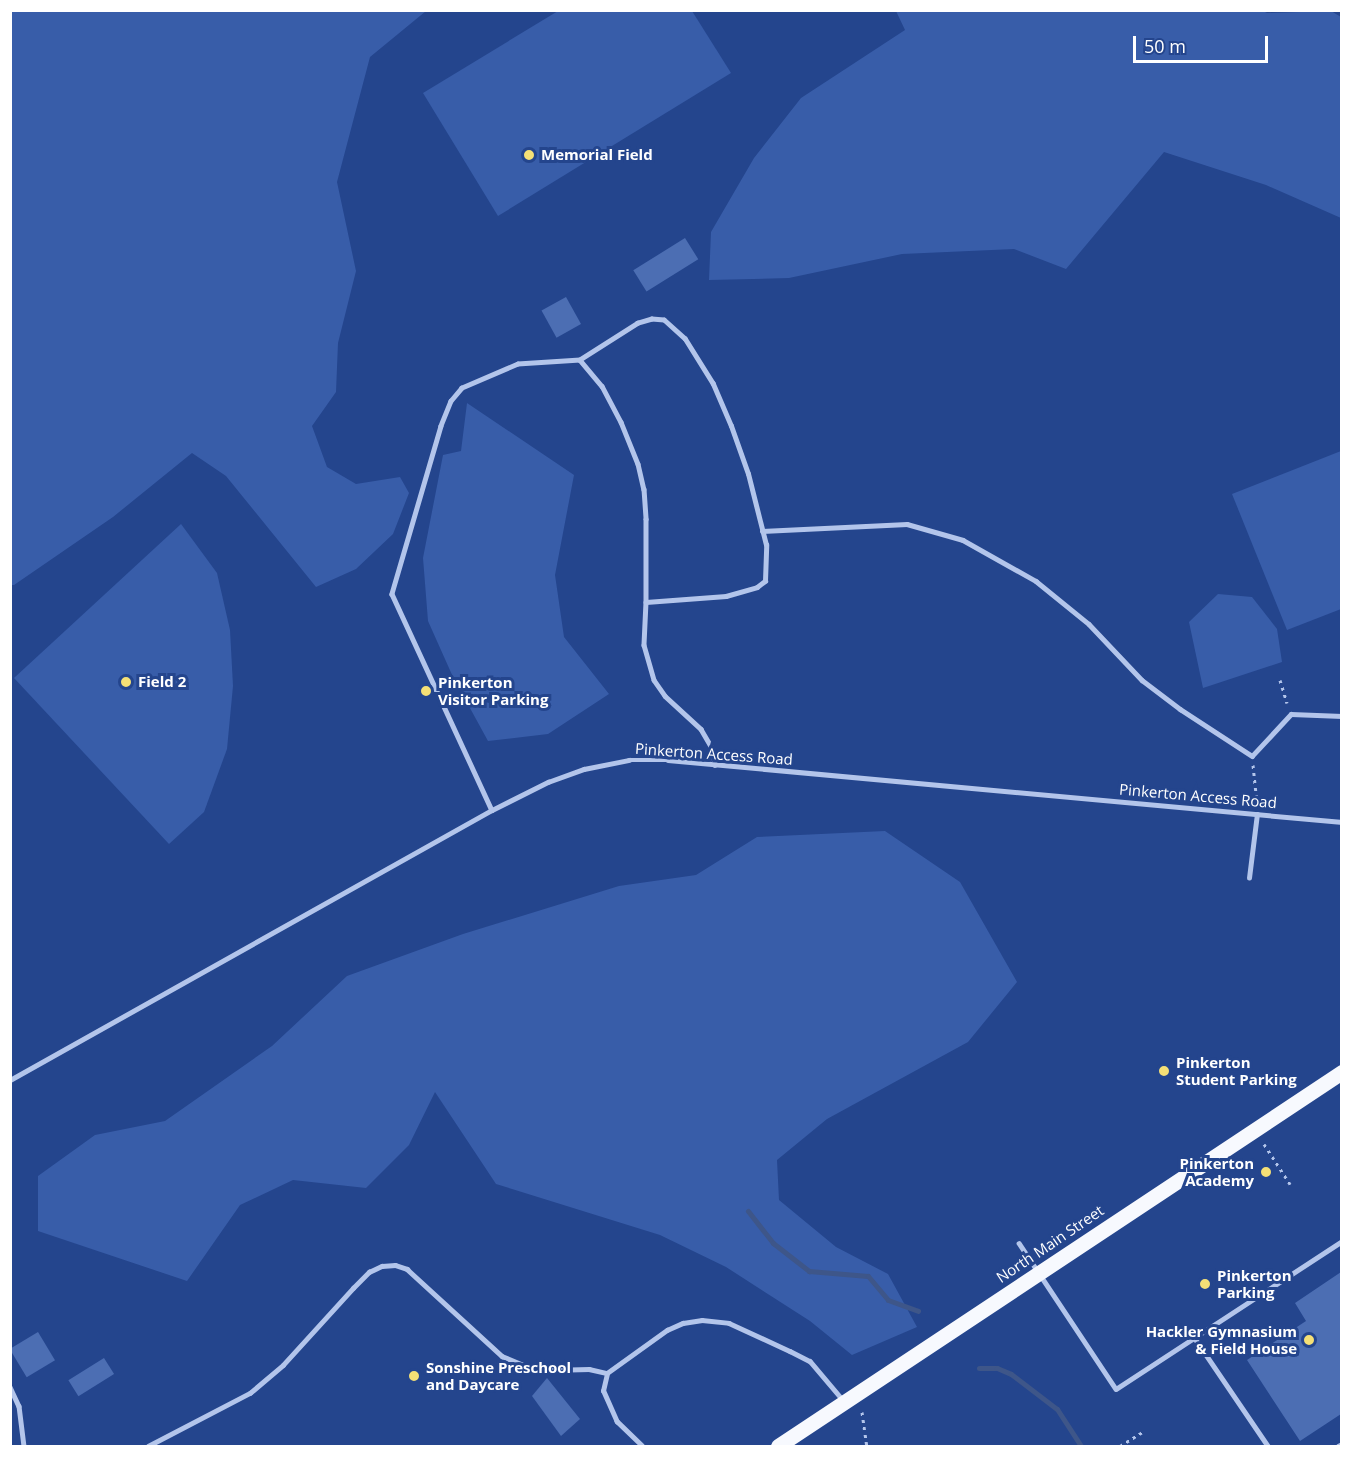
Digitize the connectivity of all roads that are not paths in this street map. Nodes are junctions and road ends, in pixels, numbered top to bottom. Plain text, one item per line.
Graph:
1 (580, 360) junction
2 (762, 531) junction
3 (646, 602) junction
4 (1341, 716) edge
5 (715, 765) junction
6 (492, 810) junction
7 (1257, 814) junction
8 (1341, 822) edge
9 (1249, 878) dead end
10 (1340, 1075) edge
11 (10, 1080) edge
12 (1341, 1241) edge
13 (1019, 1243) dead end
14 (1039, 1273) junction
15 (1194, 1337) junction
16 (607, 1373) junction
17 (10, 1387) edge
18 (845, 1402) junction
19 (24, 1446) edge
20 (148, 1446) edge
21 (642, 1446) edge
22 (778, 1446) edge
23 (1269, 1446) edge

1 - 2 lane
1 - 3 lane
1 - 6 lane
2 - 3 lane
2 - 4 lane
3 - 5 lane
5 - 6 lane, Pinkerton Access Road
5 - 7 lane, Pinkerton Access Road
6 - 11 lane, Pinkerton Access Road
7 - 8 lane, Pinkerton Access Road
7 - 9 lane
10 - 14 main road, North Main Street
12 - 15 lane
13 - 14 lane
14 - 15 lane
14 - 18 main road, North Main Street
15 - 23 lane
16 - 18 lane
16 - 20 lane
16 - 21 lane
17 - 19 lane
18 - 22 main road, North Main Street

